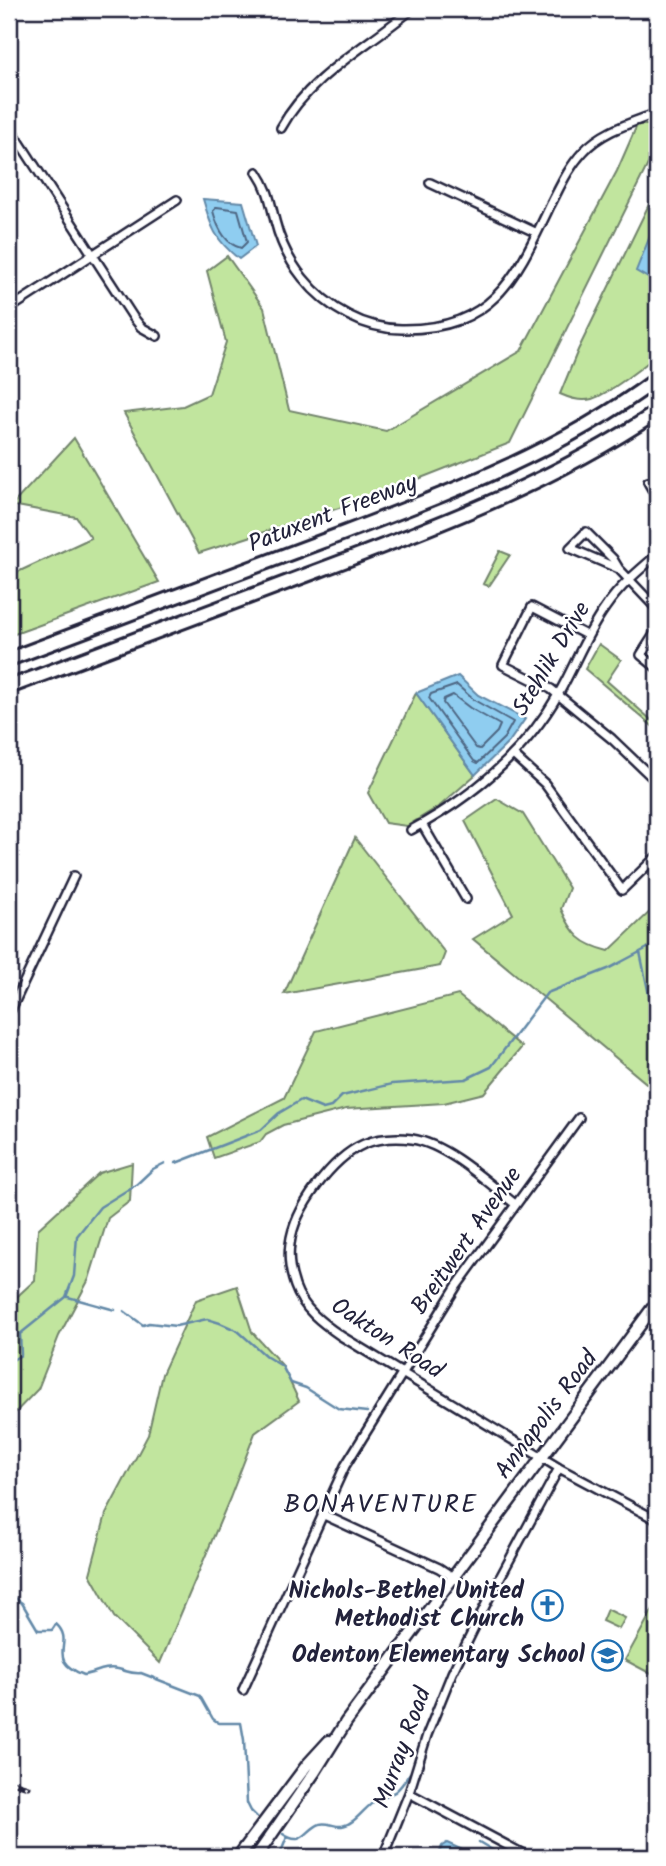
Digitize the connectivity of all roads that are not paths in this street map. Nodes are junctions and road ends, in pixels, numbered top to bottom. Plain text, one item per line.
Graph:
1 (412, 9) edge
2 (657, 113) edge
3 (9, 125) edge
4 (281, 128) dead end
5 (257, 172) dead end
6 (430, 183) dead end
7 (177, 200) dead end
8 (537, 233) junction
9 (92, 255) junction
10 (9, 309) edge
11 (157, 336) dead end
12 (657, 379) edge
13 (657, 412) edge
14 (648, 482) dead end
15 (657, 498) edge
16 (657, 555) edge
17 (619, 569) junction
18 (628, 580) junction
19 (657, 609) edge
20 (657, 630) edge
21 (588, 636) junction
22 (9, 659) edge
23 (657, 668) edge
24 (9, 687) edge
25 (558, 695) junction
26 (513, 755) junction
27 (657, 782) edge
28 (422, 824) junction
29 (411, 830) dead end
30 (657, 856) edge
31 (74, 876) dead end
32 (466, 899) dead end
33 (9, 1014) edge
34 (579, 1118) dead end
35 (515, 1204) junction
36 (657, 1302) edge
37 (402, 1372) junction
38 (542, 1458) junction
39 (559, 1468) junction
40 (322, 1514) junction
41 (657, 1520) edge
42 (453, 1577) junction
43 (488, 1600) junction
44 (243, 1690) dead end
45 (346, 1722) junction
46 (409, 1793) junction
47 (238, 1857) edge
48 (256, 1857) edge
49 (383, 1857) edge
50 (526, 1857) edge

1 - 4 street
2 - 8 street
3 - 9 street
5 - 8 street
6 - 8 street
7 - 9 street
9 - 10 street
9 - 11 street
12 - 22 highway, Patuxent Freeway
13 - 24 highway, Patuxent Freeway
14 - 15 street
16 - 18 street, Stehlik Drive
17 - 17 street
17 - 18 street
18 - 19 street
18 - 21 street, Stehlik Drive
20 - 23 street
21 - 25 street, Stehlik Drive
21 - 25 street
25 - 26 street, Stehlik Drive
25 - 27 street
26 - 28 street, Stehlik Drive
26 - 30 street
28 - 29 street, Stehlik Drive
28 - 32 street
31 - 33 street
34 - 35 street, Breitwert Avenue
35 - 37 street, Breitwert Avenue
35 - 37 street, Oakton Road
36 - 38 main road, Annapolis Road
37 - 38 street, Oakton Road
37 - 40 street, Breitwert Avenue
38 - 39 street, Oakton Road
38 - 42 main road, Annapolis Road
39 - 41 street, Oakton Road
39 - 43 street, Murray Road
40 - 42 street
40 - 44 street, Breitwert Avenue
42 - 43 street
42 - 45 main road, Annapolis Road
43 - 46 street, Murray Road
45 - 47 main road, Annapolis Road
45 - 48 main road, Annapolis Road
46 - 49 street, Murray Road
46 - 50 street

